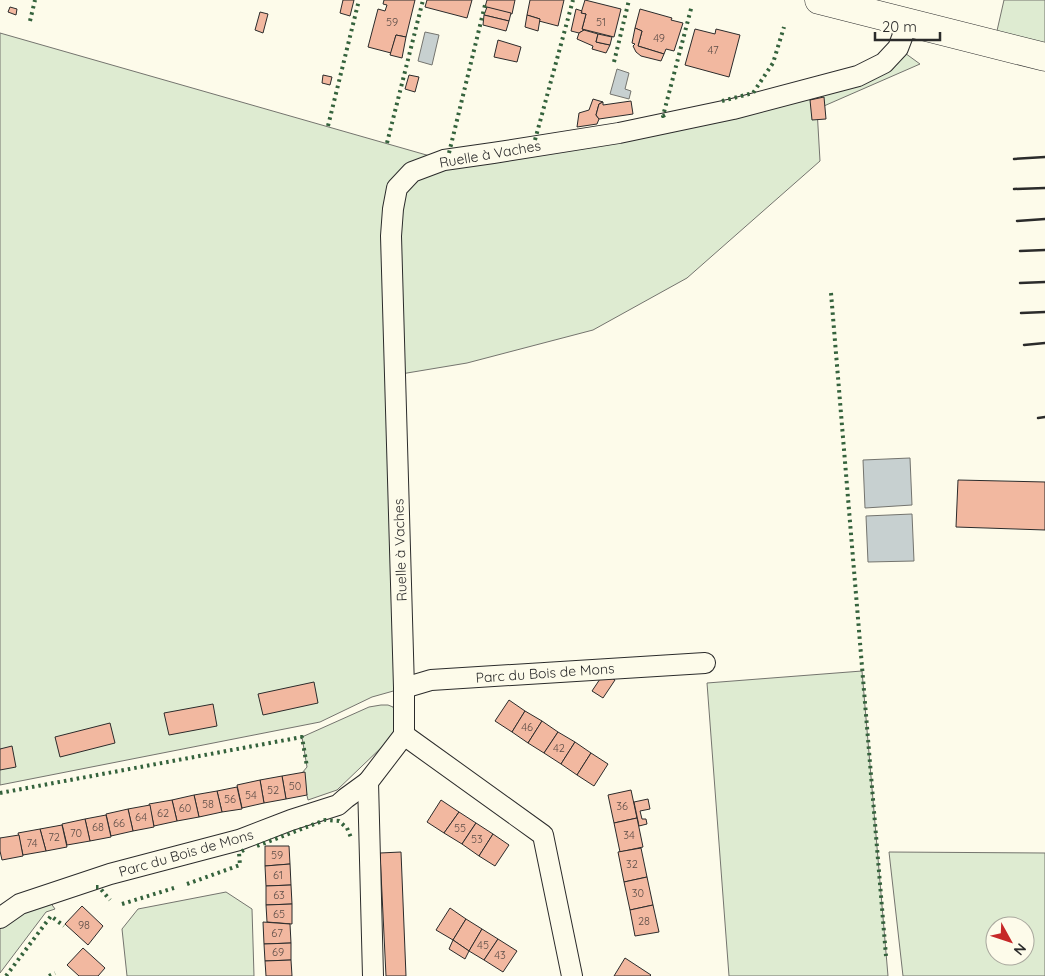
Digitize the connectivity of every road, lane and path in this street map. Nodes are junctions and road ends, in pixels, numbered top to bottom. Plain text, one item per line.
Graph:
1 (819, 0) edge
2 (908, 22) junction
3 (1045, 57) edge
4 (705, 663) dead end
5 (404, 688) junction
6 (404, 736) junction
7 (368, 782) junction
8 (0, 918) edge
9 (374, 976) edge
10 (572, 976) edge

1 - 2 main road
2 - 3 main road
2 - 5 street, Ruelle à Vaches
4 - 5 street, Parc du Bois de Mons
5 - 6 street
6 - 7 street, Parc du Bois de Mons
6 - 10 street
7 - 8 street, Parc du Bois de Mons
7 - 9 street

